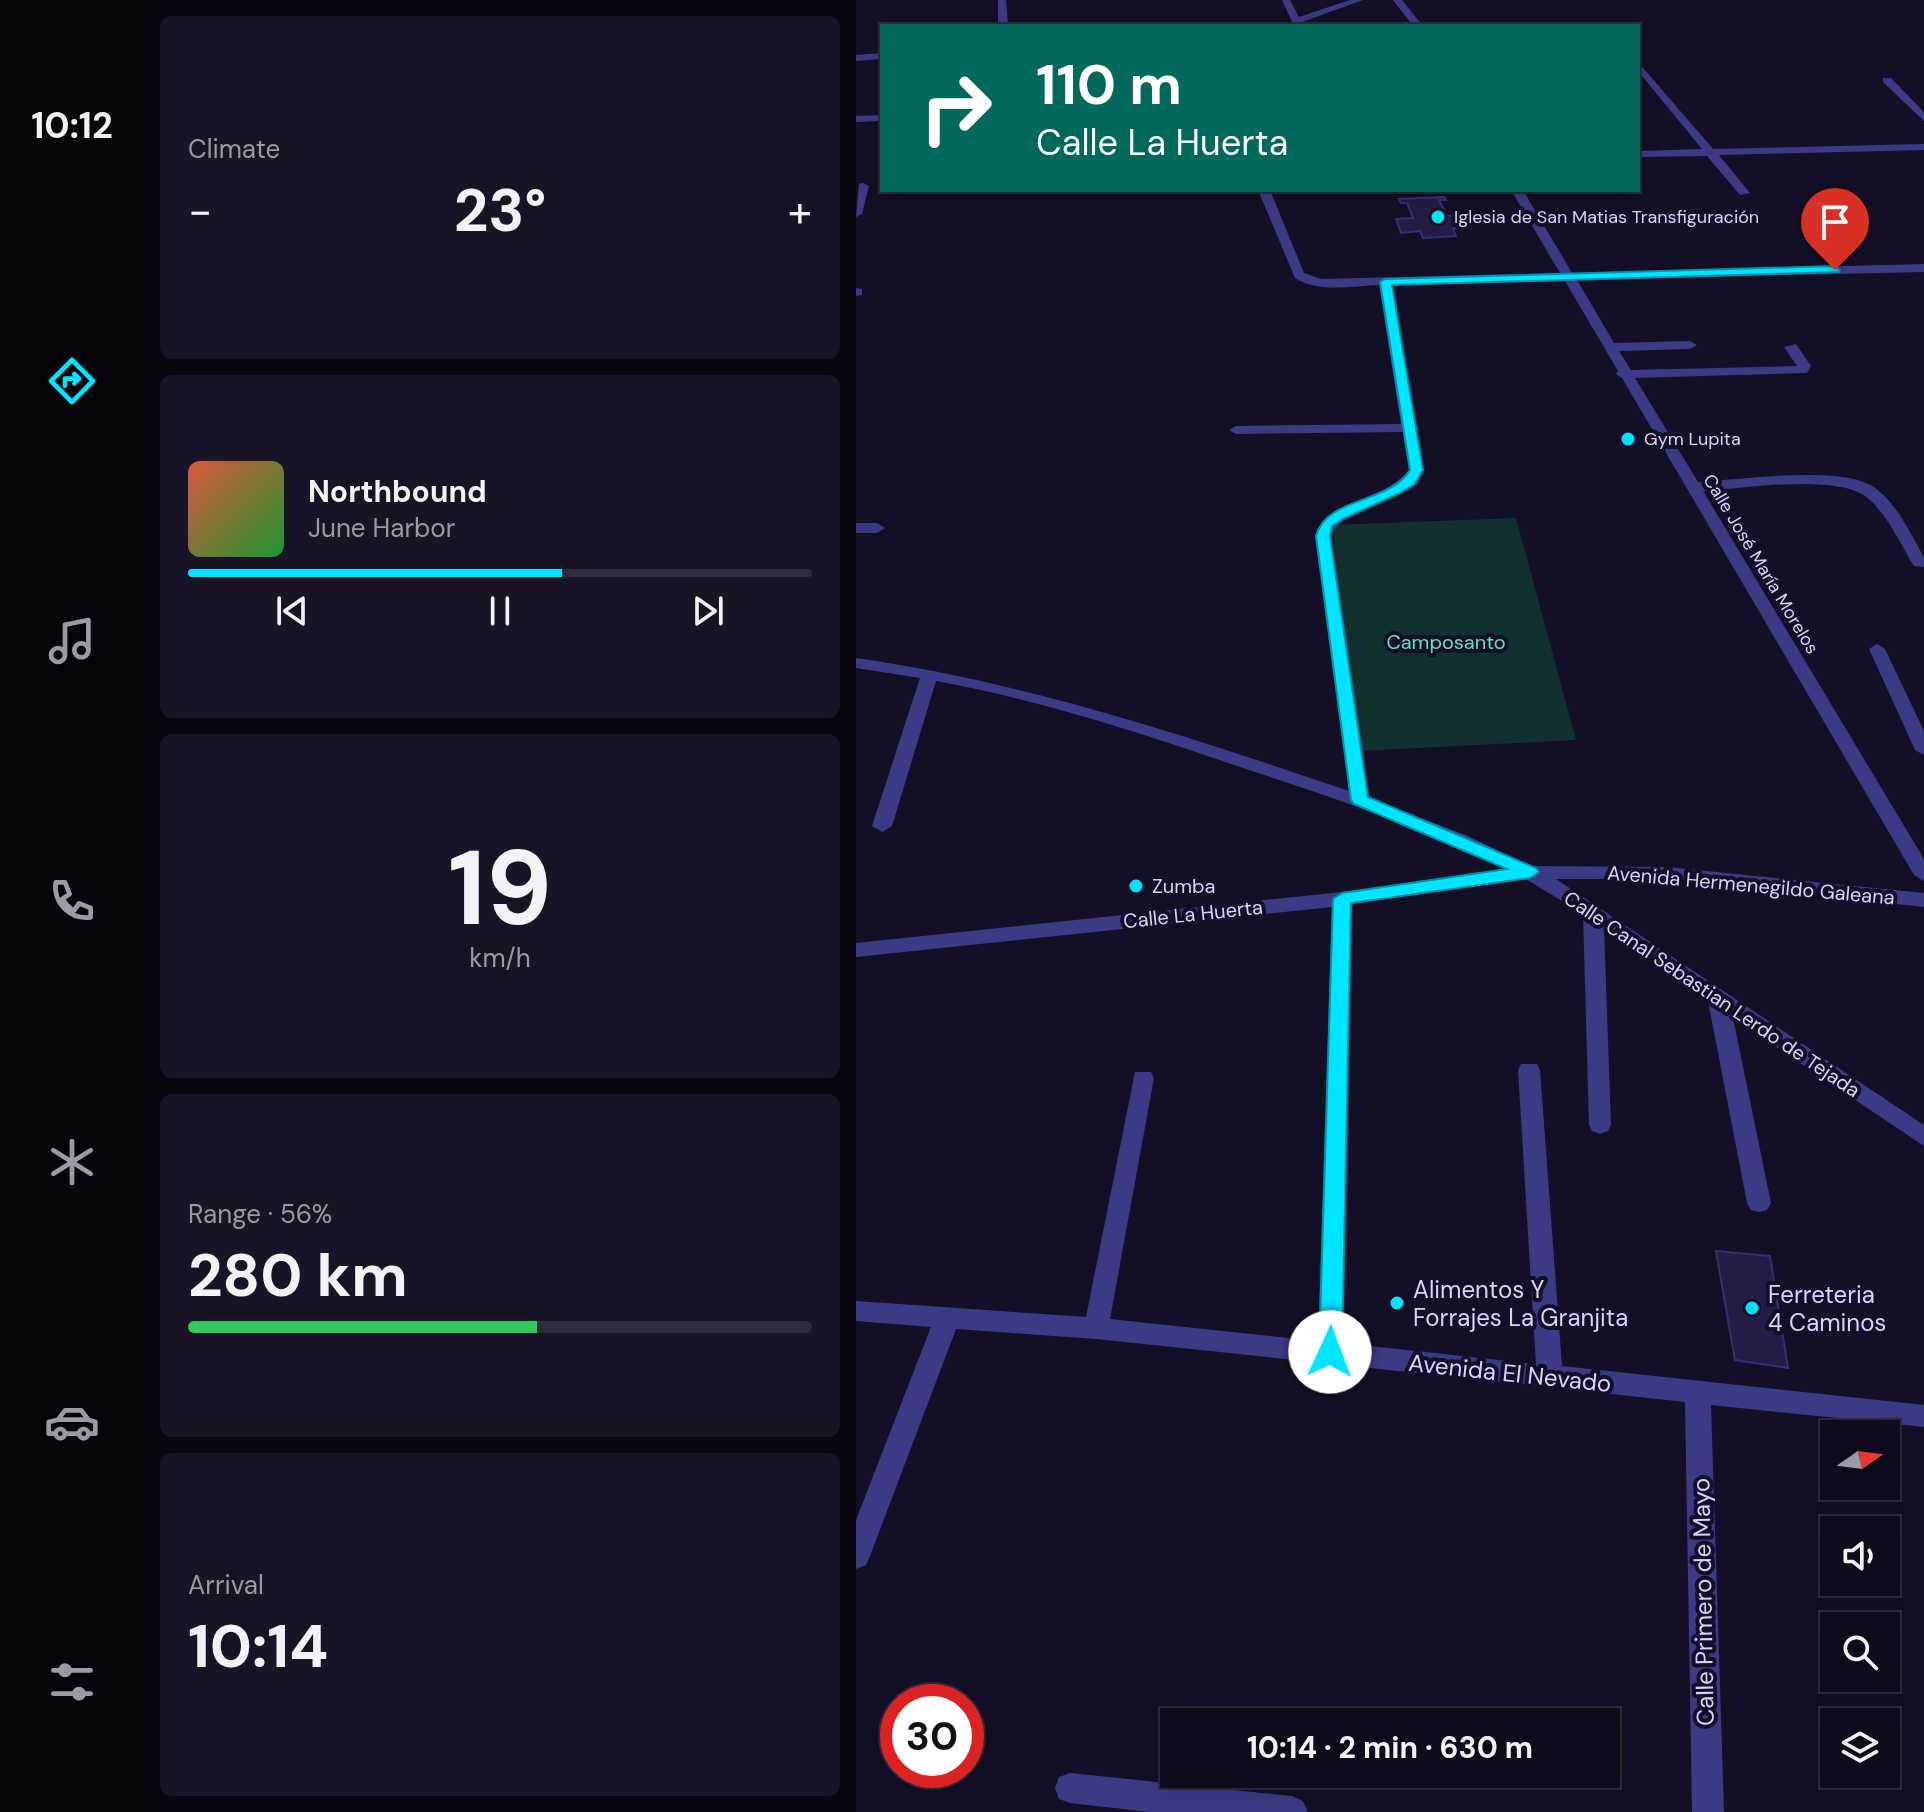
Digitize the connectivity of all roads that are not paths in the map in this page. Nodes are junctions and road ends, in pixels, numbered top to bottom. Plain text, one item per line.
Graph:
1 (1002, 0) edge
2 (1286, 0) edge
3 (1359, 0) edge
4 (1397, 0) edge
5 (1003, 24) edge
6 (1298, 24) edge
7 (1416, 24) edge
8 (880, 56) edge
9 (856, 58) edge
10 (1640, 67) edge
11 (1887, 80) dead end
12 (880, 118) edge
13 (1924, 118) edge
14 (856, 119) edge
15 (1924, 147) edge
16 (1707, 150) junction
17 (1640, 154) edge
18 (864, 186) edge
19 (1265, 192) edge
20 (1518, 192) edge
21 (1744, 193) dead end
22 (856, 214) edge
23 (1924, 268) edge
24 (1567, 276) junction
25 (1385, 282) junction
26 (1690, 345) dead end
27 (1608, 347) junction
28 (1791, 347) dead end
29 (1623, 374) junction
30 (1412, 428) junction
31 (1236, 430) dead end
32 (1691, 487) junction
33 (856, 528) edge
34 (877, 528) dead end
35 (1920, 563) dead end
36 (1877, 649) dead end
37 (856, 663) edge
38 (930, 673) junction
39 (1924, 750) edge
40 (1360, 800) junction
41 (882, 826) dead end
42 (1530, 872) junction
43 (1924, 875) edge
44 (1342, 899) junction
45 (1924, 900) edge
46 (1593, 912) junction
47 (856, 950) edge
48 (1718, 997) junction
49 (1529, 1070) dead end
50 (1143, 1078) dead end
51 (1600, 1125) dead end
52 (1924, 1137) edge
53 (1759, 1203) dead end
54 (856, 1311) edge
55 (948, 1316) junction
56 (1096, 1328) junction
57 (1330, 1352) junction
58 (1550, 1379) junction
59 (1698, 1391) junction
60 (1924, 1416) edge
61 (856, 1556) edge
62 (1070, 1788) dead end
63 (1292, 1812) edge
64 (1708, 1812) edge

1 - 5 street
2 - 6 street
3 - 6 street
4 - 7 street
8 - 9 street
10 - 16 street
11 - 13 street
12 - 14 street
15 - 16 street
16 - 17 street
16 - 21 street
18 - 22 street
19 - 25 street
20 - 24 street, Calle José María Morelos
23 - 24 street
24 - 25 street
24 - 27 street, Calle José María Morelos
25 - 30 street
26 - 27 street
27 - 29 street, Calle José María Morelos
28 - 29 street
29 - 32 street, Calle José María Morelos
30 - 31 street
30 - 40 street
32 - 35 street
32 - 43 street, Calle José María Morelos
33 - 34 street
36 - 39 street
37 - 38 street, Calle Canal Sebastian Lerdo de Tejada
38 - 40 street, Calle Canal Sebastian Lerdo de Tejada
38 - 41 street
40 - 42 street, Calle Canal Sebastian Lerdo de Tejada
42 - 44 street, Calle La Huerta
42 - 45 street, Avenida Hermenegildo Galeana
42 - 46 street, Calle Canal Sebastian Lerdo de Tejada
44 - 47 street, Calle La Huerta
44 - 57 street
46 - 48 street, Calle Canal Sebastian Lerdo de Tejada
46 - 51 street
48 - 52 street, Calle Canal Sebastian Lerdo de Tejada
48 - 53 street
49 - 58 street
50 - 56 street
54 - 55 street, Avenida El Nevado
55 - 56 street, Avenida El Nevado
55 - 61 street
56 - 57 street, Avenida El Nevado
57 - 58 street, Avenida El Nevado
58 - 59 street, Avenida El Nevado
59 - 60 street, Avenida El Nevado
59 - 64 street, Calle Primero de Mayo
62 - 63 street

